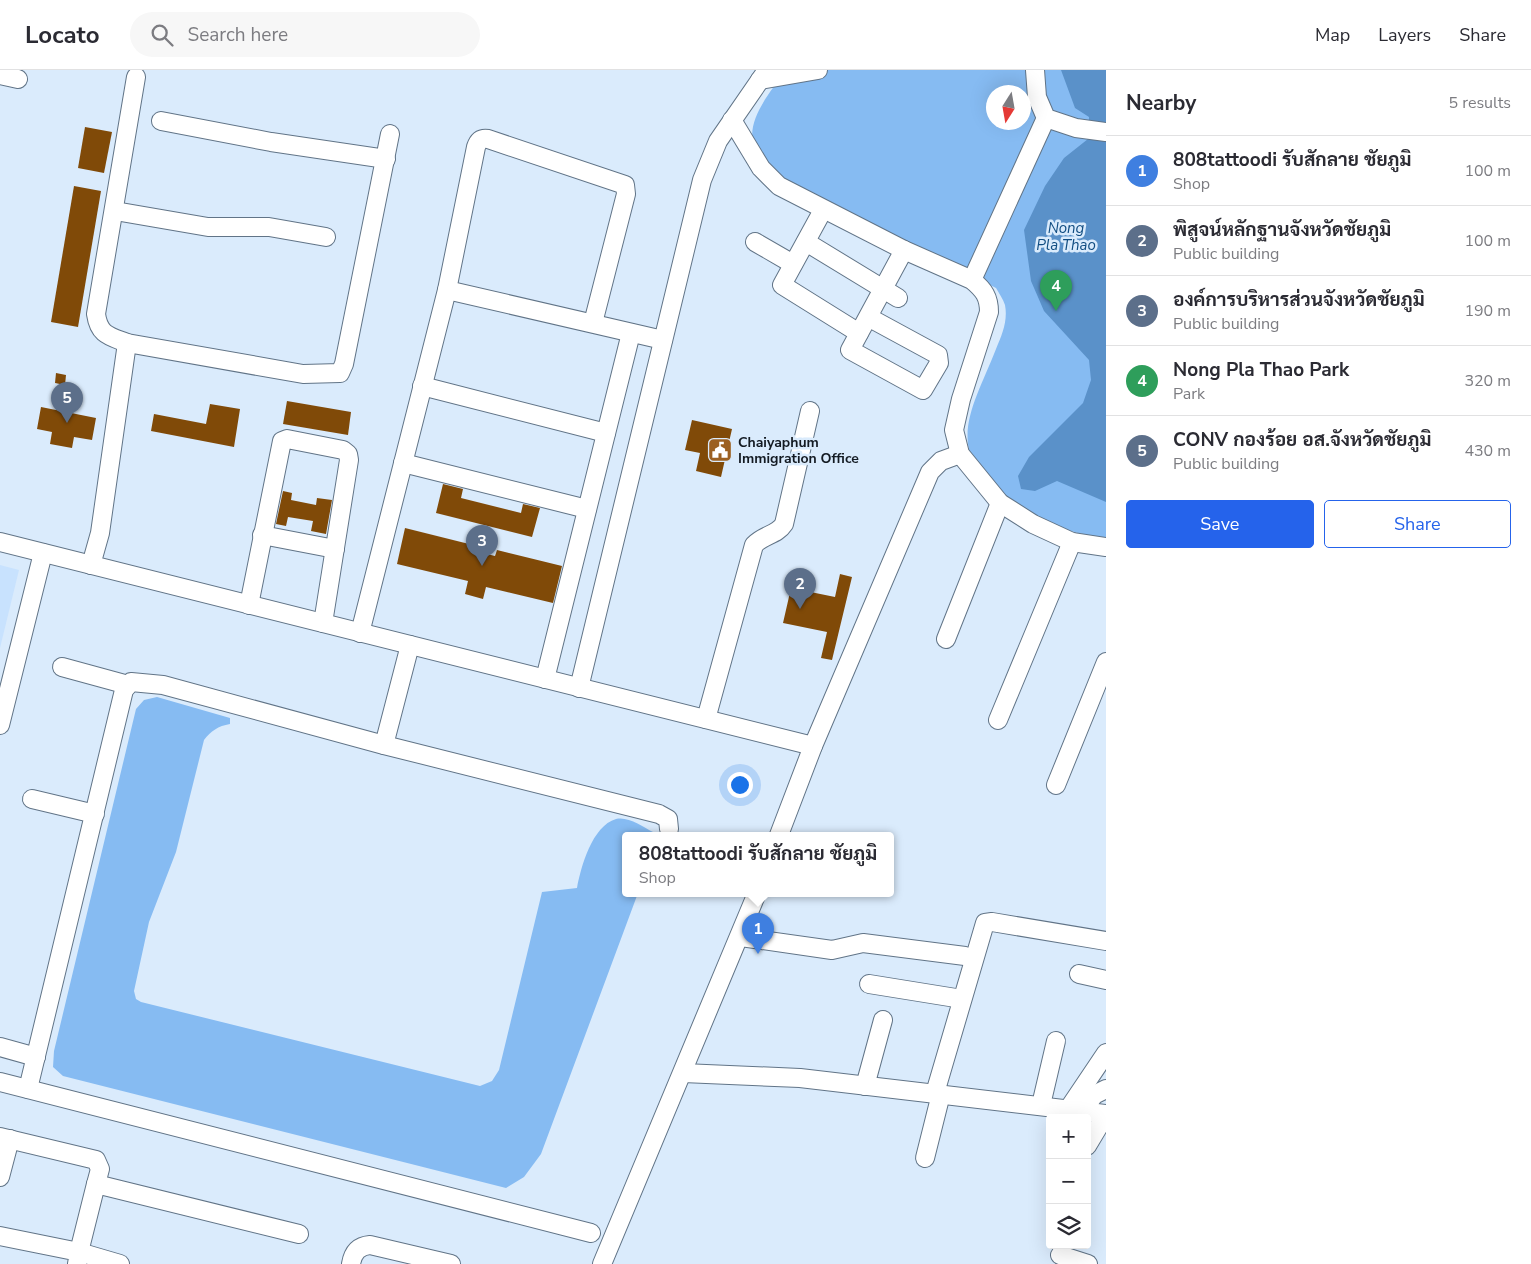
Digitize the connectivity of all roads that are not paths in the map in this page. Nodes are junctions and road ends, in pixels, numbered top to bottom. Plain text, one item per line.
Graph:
1 (818, 70) edge
2 (1035, 70) edge
3 (0, 75) edge
4 (764, 75) edge
5 (136, 77) dead end
6 (18, 79) dead end
7 (1046, 118) junction
8 (732, 120) junction
9 (161, 121) dead end
10 (1106, 132) edge
11 (390, 134) dead end
12 (386, 159) junction
13 (823, 210) junction
14 (115, 211) junction
15 (326, 237) dead end
16 (755, 242) dead end
17 (806, 242) junction
18 (904, 250) junction
19 (793, 264) junction
20 (972, 280) junction
21 (447, 290) junction
22 (890, 294) junction
23 (868, 317) junction
24 (592, 324) junction
25 (859, 332) junction
26 (631, 333) junction
27 (663, 340) junction
28 (127, 343) junction
29 (422, 386) junction
30 (810, 411) dead end
31 (606, 433) junction
32 (960, 454) junction
33 (403, 463) junction
34 (1000, 503) junction
35 (587, 509) junction
36 (262, 535) junction
37 (0, 542) edge
38 (1072, 542) junction
39 (1106, 547) edge
40 (335, 549) junction
41 (43, 553) junction
42 (91, 565) junction
43 (249, 605) junction
44 (323, 623) junction
45 (360, 632) junction
46 (946, 639) dead end
47 (410, 645) junction
48 (1106, 662) edge
49 (62, 667) dead end
50 (545, 679) junction
51 (128, 685) junction
52 (579, 688) junction
53 (706, 720) junction
54 (998, 720) dead end
55 (0, 725) edge
56 (384, 745) junction
57 (813, 746) junction
58 (1056, 785) dead end
59 (32, 799) dead end
60 (95, 814) junction
61 (669, 829) dead end
62 (780, 832) edge
63 (756, 897) edge
64 (741, 936) junction
65 (1106, 941) edge
66 (965, 956) dead end
67 (1079, 974) dead end
68 (1106, 980) edge
69 (869, 984) dead end
70 (962, 999) junction
71 (883, 1020) dead end
72 (1056, 1041) dead end
73 (0, 1047) edge
74 (1106, 1053) edge
75 (36, 1057) junction
76 (683, 1073) junction
77 (0, 1082) edge
78 (865, 1086) junction
79 (28, 1089) junction
80 (1106, 1090) edge
81 (938, 1094) junction
82 (1041, 1105) junction
83 (1076, 1109) junction
84 (1106, 1114) edge
85 (5, 1138) edge
86 (1091, 1139) edge
87 (925, 1158) dead end
88 (0, 1177) edge
89 (96, 1184) junction
90 (591, 1233) dead end
91 (299, 1234) dead end
92 (0, 1236) edge
93 (1060, 1255) dead end
94 (78, 1258) edge
95 (120, 1264) edge
96 (350, 1264) edge
97 (446, 1264) edge
98 (602, 1264) edge
99 (1088, 1264) edge

1 - 4 street
2 - 7 street
3 - 6 street
4 - 8 street
5 - 14 street
7 - 10 street
7 - 20 street
8 - 13 street
8 - 27 street
9 - 12 street
11 - 12 street
12 - 28 street
13 - 17 street
13 - 18 street
14 - 15 street
14 - 28 street
16 - 19 street
17 - 19 street
17 - 22 street
18 - 20 street
18 - 22 street
19 - 25 street
20 - 32 street
21 - 24 street
21 - 24 street
21 - 29 street
22 - 23 street
23 - 25 street
23 - 25 street
24 - 26 street
26 - 27 street
26 - 31 street
27 - 52 street
28 - 42 street
29 - 31 street
29 - 33 street
30 - 53 street
31 - 35 street
32 - 34 street
32 - 57 street
33 - 35 street
33 - 45 street
34 - 38 street
34 - 46 street
35 - 50 street
36 - 40 street
36 - 40 street
36 - 43 street
37 - 41 street
38 - 39 street
38 - 54 street
40 - 44 street
41 - 42 street
41 - 55 street
42 - 43 street
43 - 44 street
44 - 45 street
45 - 47 street
47 - 50 street
47 - 56 street
48 - 58 street
49 - 51 street
50 - 52 street
51 - 56 street
51 - 60 street
52 - 53 street
53 - 57 street
56 - 61 street
57 - 62 street
59 - 60 street
60 - 75 street
63 - 64 street
64 - 66 street
64 - 76 street
65 - 70 street
67 - 68 street
69 - 70 street
70 - 81 street
71 - 78 street
72 - 82 street
73 - 75 street
74 - 83 street
75 - 79 street
76 - 78 street
76 - 98 street
77 - 79 street
78 - 81 street
79 - 90 street
80 - 83 street
81 - 82 street
81 - 87 street
82 - 83 street
83 - 84 street
84 - 86 street
85 - 88 street
85 - 89 street
89 - 91 street
89 - 94 street
92 - 94 street
93 - 99 street
94 - 95 street
96 - 97 street

